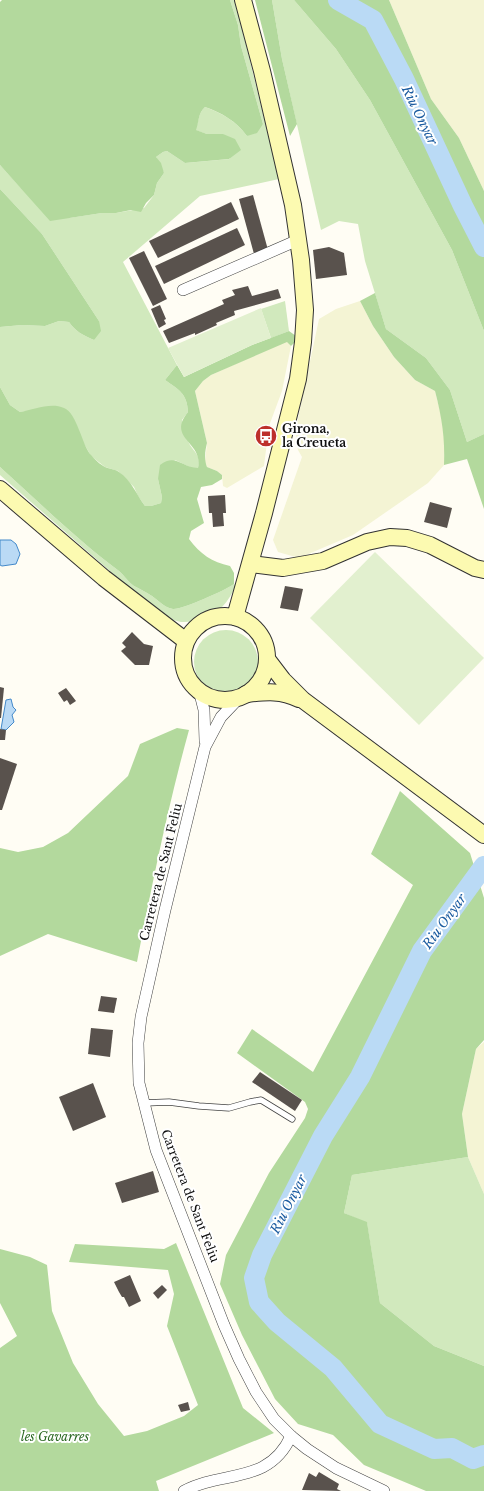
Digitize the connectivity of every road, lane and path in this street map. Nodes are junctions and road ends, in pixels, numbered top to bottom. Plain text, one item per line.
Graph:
1 (243, 0) edge
2 (298, 240) junction
3 (183, 290) dead end
4 (0, 489) edge
5 (251, 564) junction
6 (484, 570) edge
7 (235, 617) junction
8 (186, 641) junction
9 (267, 658) junction
10 (199, 690) junction
11 (243, 695) junction
12 (303, 700) junction
13 (205, 747) junction
14 (484, 835) edge
15 (144, 1103) junction
16 (292, 1119) dead end
17 (291, 1436) junction
18 (184, 1491) edge
19 (384, 1491) edge

1 - 2 main road
2 - 3 street
2 - 5 main road
4 - 8 main road
5 - 6 main road
5 - 7 main road
7 - 8 main road
7 - 9 main road
8 - 10 main road
9 - 11 main road
9 - 12 main road
10 - 11 main road
10 - 13 street, Carretera de Sant Feliu
11 - 12 main road
11 - 13 street, Carretera de Sant Feliu
12 - 14 main road
13 - 15 street, Carretera de Sant Feliu
15 - 16 lane
15 - 17 street, Carretera de Sant Feliu
17 - 18 street
17 - 19 street, Carretera de Sant Feliu

